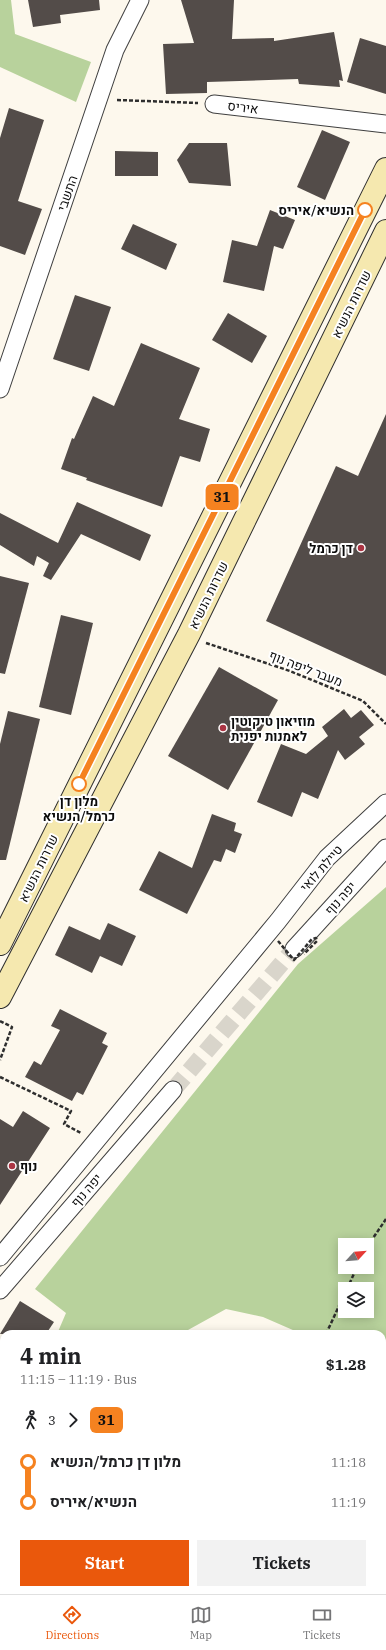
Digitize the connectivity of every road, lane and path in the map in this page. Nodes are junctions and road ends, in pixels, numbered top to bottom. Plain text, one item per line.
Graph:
1 (140, 0) edge
2 (99, 99) junction
3 (214, 104) joint
4 (386, 124) edge
5 (386, 169) edge
6 (386, 231) edge
7 (0, 389) edge
8 (211, 644) dead end
9 (386, 724) edge
10 (386, 803) edge
11 (386, 848) edge
12 (278, 941) dead end
13 (0, 944) edge
14 (299, 952) joint
15 (0, 997) edge
16 (0, 1021) edge
17 (0, 1060) edge
18 (0, 1077) edge
19 (172, 1090) tunnel mouth
20 (79, 1132) dead end
21 (386, 1219) edge
22 (373, 1238) edge
23 (0, 1257) edge
24 (0, 1290) edge
25 (338, 1308) edge
26 (328, 1330) edge

1 - 2 street, התשבי
2 - 3 path, איריס
2 - 7 street, התשבי
3 - 4 street, איריס
5 - 13 street, שדרות הנשיא
6 - 15 street, שדרות הנשיא
8 - 9 path, מעבר ליפה נוף
10 - 23 street, טיילת לואי
11 - 14 street, יפה נוף
12 - 14 path, bridge
16 - 17 path
18 - 20 path
19 - 24 street, יפה נוף
21 - 22 path
25 - 26 path

